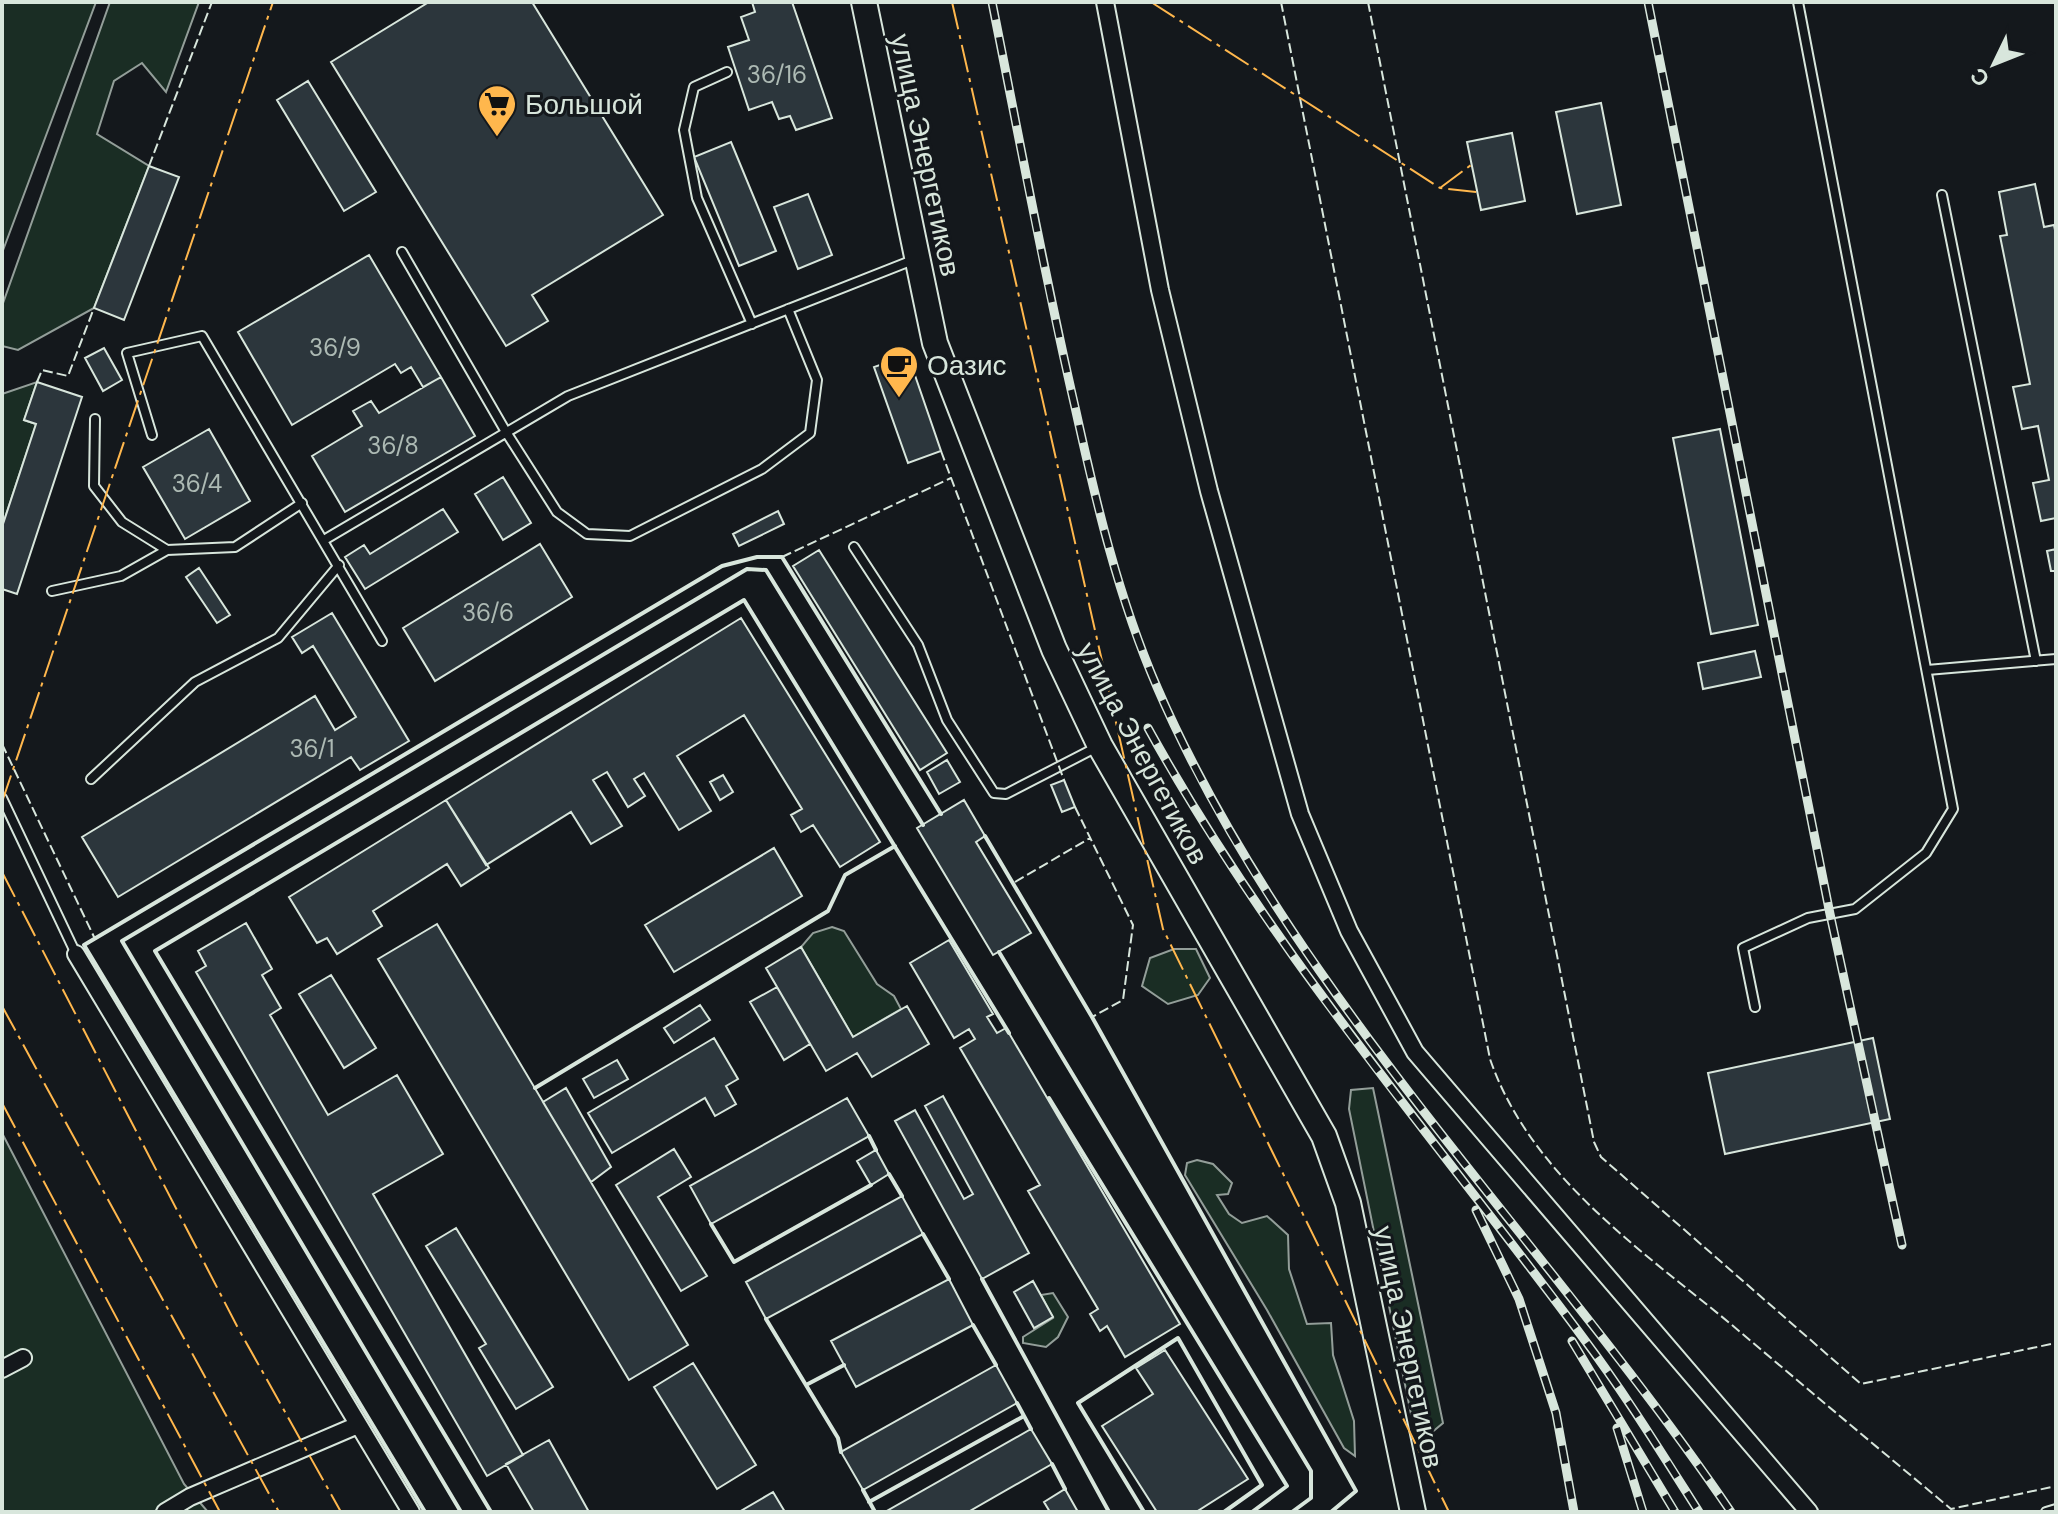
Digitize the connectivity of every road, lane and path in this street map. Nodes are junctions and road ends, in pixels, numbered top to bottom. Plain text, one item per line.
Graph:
1 (864, 2) edge
2 (1105, 2) edge
3 (1798, 2) edge
4 (727, 72) dead end
5 (1942, 195) dead end
6 (402, 252) dead end
7 (917, 258) junction
8 (788, 309) junction
9 (752, 324) junction
10 (95, 419) dead end
11 (506, 432) junction
12 (152, 435) dead end
13 (302, 503) junction
14 (324, 540) junction
15 (854, 547) dead end
16 (167, 550) junction
17 (339, 565) junction
18 (52, 591) dead end
19 (382, 641) dead end
20 (2056, 659) edge
21 (2036, 661) junction
22 (1927, 670) junction
23 (1100, 746) junction
24 (91, 779) dead end
25 (2, 798) edge
26 (76, 954) joint
27 (1755, 1007) dead end
28 (23, 1358) dead end
29 (2, 1369) edge
30 (358, 1425) junction
31 (2056, 1509) edge
32 (165, 1512) edge
33 (411, 1512) edge
34 (1413, 1512) edge
35 (1809, 1512) edge
36 (2046, 1512) edge

1 - 7 street, улица Энергетиков
2 - 35 street
3 - 22 lane
4 - 9 lane
5 - 21 lane
6 - 11 lane
7 - 8 lane
7 - 23 street, улица Энергетиков
8 - 9 lane
8 - 11 lane
9 - 11 lane
10 - 16 lane
11 - 14 lane
12 - 13 lane
13 - 14 lane
13 - 16 lane
14 - 17 lane
15 - 23 lane
16 - 18 lane
17 - 19 lane
17 - 24 lane
20 - 21 lane
21 - 22 lane
22 - 27 lane
23 - 34 street, улица Энергетиков
25 - 26 lane
26 - 30 street
28 - 29 street
30 - 32 street
30 - 33 street
31 - 36 lane

